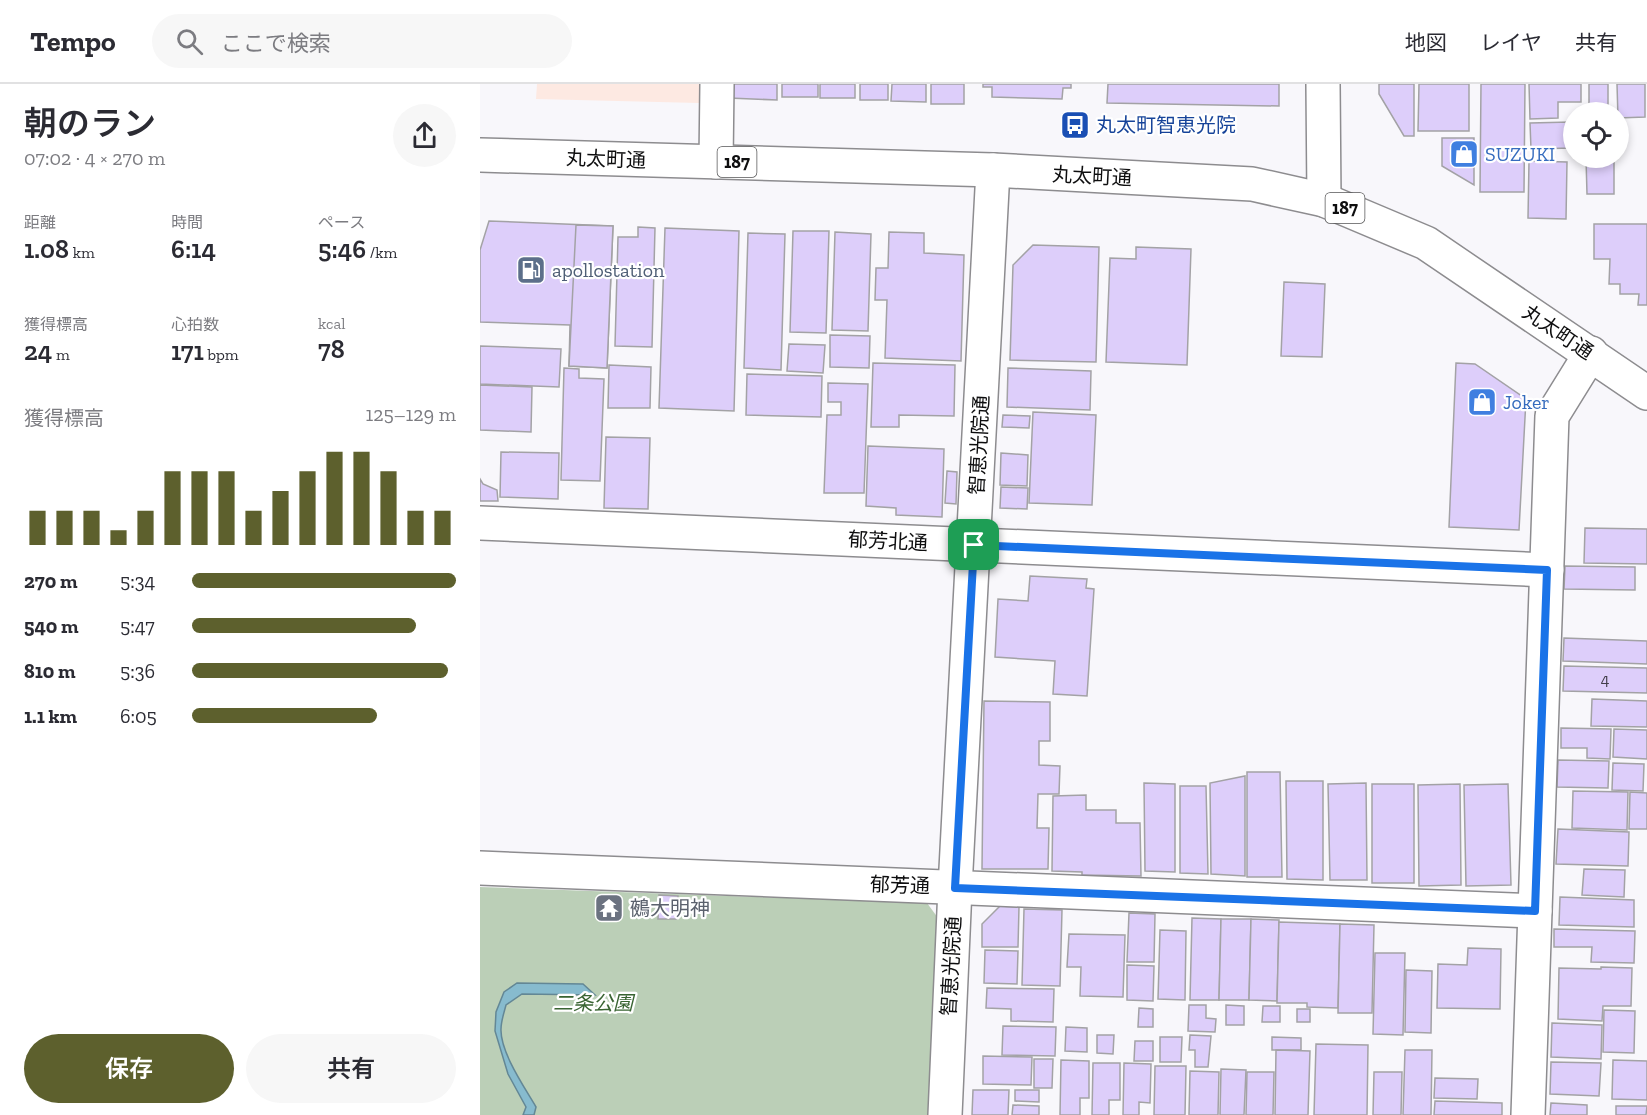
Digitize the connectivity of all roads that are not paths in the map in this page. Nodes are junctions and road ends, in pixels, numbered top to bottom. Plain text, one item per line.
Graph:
1 (717, 84) edge
2 (1323, 84) edge
3 (480, 155) edge
4 (716, 162) junction
5 (993, 170) junction
6 (1324, 200) junction
7 (1591, 353) junction
8 (1647, 393) edge
9 (480, 523) edge
10 (974, 545) junction
11 (1547, 570) junction
12 (480, 868) edge
13 (955, 888) junction
14 (1535, 911) junction
15 (945, 1115) edge
16 (1528, 1115) edge

1 - 4 street
2 - 6 street
3 - 4 street, 丸太町通 / 187
4 - 5 street, 丸太町通 / 187
5 - 6 street, 丸太町通 / 187
5 - 10 street, 智恵光院通
6 - 7 street, 丸太町通 / 187
7 - 8 street, 丸太町通 / 187
7 - 11 street
9 - 10 street, 郁芳北通
10 - 11 street, 郁芳北通
10 - 13 street, 智恵光院通
11 - 14 street
12 - 13 street, 郁芳通
13 - 14 street, 郁芳通
13 - 15 street, 智恵光院通
14 - 16 street

